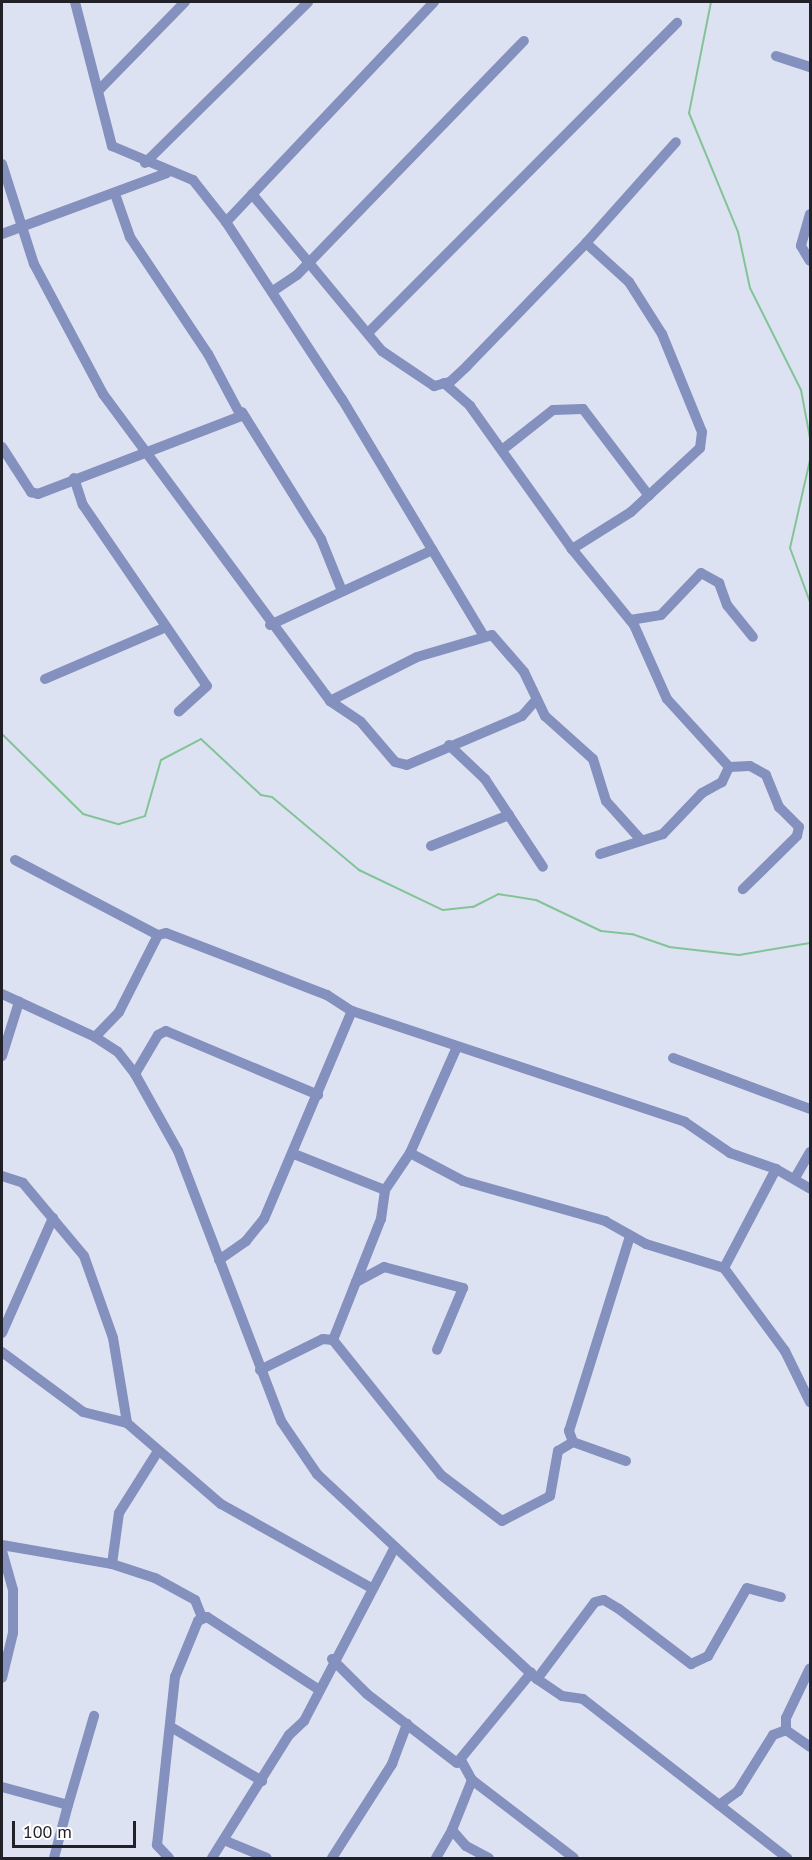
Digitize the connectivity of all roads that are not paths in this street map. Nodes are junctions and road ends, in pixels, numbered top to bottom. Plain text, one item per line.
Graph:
1 (75, 2) edge
2 (185, 2) edge
3 (308, 2) edge
4 (434, 2) edge
5 (677, 22) dead end
6 (524, 41) dead end
7 (776, 56) dead end
8 (810, 67) edge
9 (99, 90) junction
10 (676, 142) dead end
11 (145, 163) junction
12 (2, 164) edge
13 (167, 173) junction
14 (115, 194) junction
15 (252, 194) junction
16 (810, 214) edge
17 (226, 222) junction
18 (20, 230) junction
19 (2, 234) edge
20 (586, 243) junction
21 (810, 261) edge
22 (307, 264) junction
23 (273, 291) junction
24 (368, 333) junction
25 (444, 383) junction
26 (242, 412) junction
27 (2, 447) edge
28 (148, 448) junction
29 (502, 450) junction
30 (74, 478) junction
31 (649, 496) junction
32 (572, 549) junction
33 (432, 550) junction
34 (342, 591) junction
35 (630, 620) junction
36 (270, 625) junction
37 (164, 628) junction
38 (483, 635) junction
39 (753, 637) dead end
40 (45, 679) dead end
41 (330, 701) junction
42 (534, 702) junction
43 (179, 711) dead end
44 (449, 745) junction
45 (729, 767) junction
46 (509, 815) junction
47 (640, 840) junction
48 (431, 846) dead end
49 (600, 855) dead end
50 (15, 860) dead end
51 (543, 867) dead end
52 (743, 889) dead end
53 (158, 935) junction
54 (2, 994) edge
55 (19, 1002) junction
56 (352, 1011) junction
57 (95, 1037) junction
58 (456, 1049) junction
59 (2, 1056) edge
60 (673, 1058) dead end
61 (135, 1074) junction
62 (318, 1095) junction
63 (810, 1109) edge
64 (810, 1152) edge
65 (410, 1153) junction
66 (294, 1154) junction
67 (776, 1169) junction
68 (2, 1176) edge
69 (795, 1178) junction
70 (810, 1189) edge
71 (385, 1190) junction
72 (53, 1218) junction
73 (630, 1236) junction
74 (219, 1260) junction
75 (724, 1268) junction
76 (356, 1282) junction
77 (2, 1333) edge
78 (333, 1340) junction
79 (437, 1350) dead end
80 (2, 1352) edge
81 (260, 1370) junction
82 (810, 1402) edge
83 (128, 1423) junction
84 (573, 1442) junction
85 (158, 1451) junction
86 (626, 1461) dead end
87 (2, 1545) edge
88 (395, 1547) junction
89 (2, 1551) edge
90 (112, 1564) junction
91 (371, 1588) junction
92 (781, 1597) dead end
93 (202, 1617) junction
94 (332, 1659) junction
95 (810, 1668) edge
96 (534, 1676) junction
97 (2, 1678) edge
98 (318, 1689) junction
99 (94, 1716) dead end
100 (407, 1724) junction
101 (171, 1727) junction
102 (786, 1730) junction
103 (810, 1748) edge
104 (462, 1762) junction
105 (472, 1780) junction
106 (262, 1781) junction
107 (2, 1787) edge
108 (68, 1805) junction
109 (719, 1805) junction
110 (452, 1830) junction
111 (225, 1841) junction
112 (54, 1858) edge
113 (169, 1858) edge
114 (212, 1858) edge
115 (267, 1858) edge
116 (332, 1858) edge
117 (436, 1858) edge
118 (489, 1858) edge
119 (574, 1858) edge
120 (787, 1858) edge

1 - 9 street
2 - 9 street
3 - 11 street
4 - 15 street
5 - 24 street
6 - 22 street
7 - 8 street
9 - 11 street
10 - 20 street
11 - 13 street
12 - 18 street
13 - 14 street
13 - 17 street
14 - 18 street
14 - 26 street
15 - 17 street
15 - 22 street
16 - 21 street
17 - 23 street
18 - 19 street
18 - 28 street
20 - 25 street
20 - 31 street
22 - 23 street
22 - 24 street
23 - 33 street
24 - 25 street
25 - 29 street
26 - 28 street
26 - 34 street
27 - 30 street
28 - 30 street
28 - 36 street
29 - 31 street
29 - 32 street
30 - 37 street
31 - 32 street
32 - 35 street
33 - 34 street
33 - 38 street
34 - 36 street
35 - 39 street
35 - 45 street
36 - 41 street
37 - 40 street
37 - 43 street
38 - 41 street
38 - 42 street
41 - 44 street
42 - 44 street
42 - 47 street
44 - 46 street
45 - 47 street
45 - 52 street
46 - 48 street
46 - 51 street
47 - 49 street
50 - 53 street
53 - 56 street
53 - 57 street
54 - 55 street
55 - 57 street
55 - 59 street
56 - 58 street
56 - 62 street
57 - 61 street
58 - 65 street
58 - 67 street
60 - 63 street
61 - 62 street
61 - 74 street
62 - 66 street
64 - 69 street
65 - 71 street
65 - 73 street
66 - 71 street
66 - 74 street
67 - 69 street
67 - 75 street
68 - 72 street
69 - 70 street
71 - 76 street
72 - 77 street
72 - 83 street
73 - 75 street
73 - 84 street
74 - 81 street
75 - 82 street
76 - 78 street
76 - 79 street
78 - 81 street
78 - 84 street
80 - 83 street
81 - 88 street
83 - 85 street
84 - 86 street
85 - 90 street
85 - 91 street
87 - 90 street
88 - 91 street
88 - 96 street
89 - 97 street
90 - 93 street
91 - 94 street
92 - 96 street
93 - 98 street
93 - 101 street
94 - 98 street
94 - 100 street
95 - 102 street
96 - 104 street
96 - 109 street
98 - 106 street
99 - 108 street
100 - 104 street
100 - 116 street
101 - 106 street
101 - 113 street
102 - 103 street
102 - 109 street
104 - 105 street
105 - 110 street
105 - 119 street
106 - 111 street
107 - 108 street
108 - 112 street
109 - 120 street
110 - 117 street
110 - 118 street
111 - 114 street
111 - 115 street

